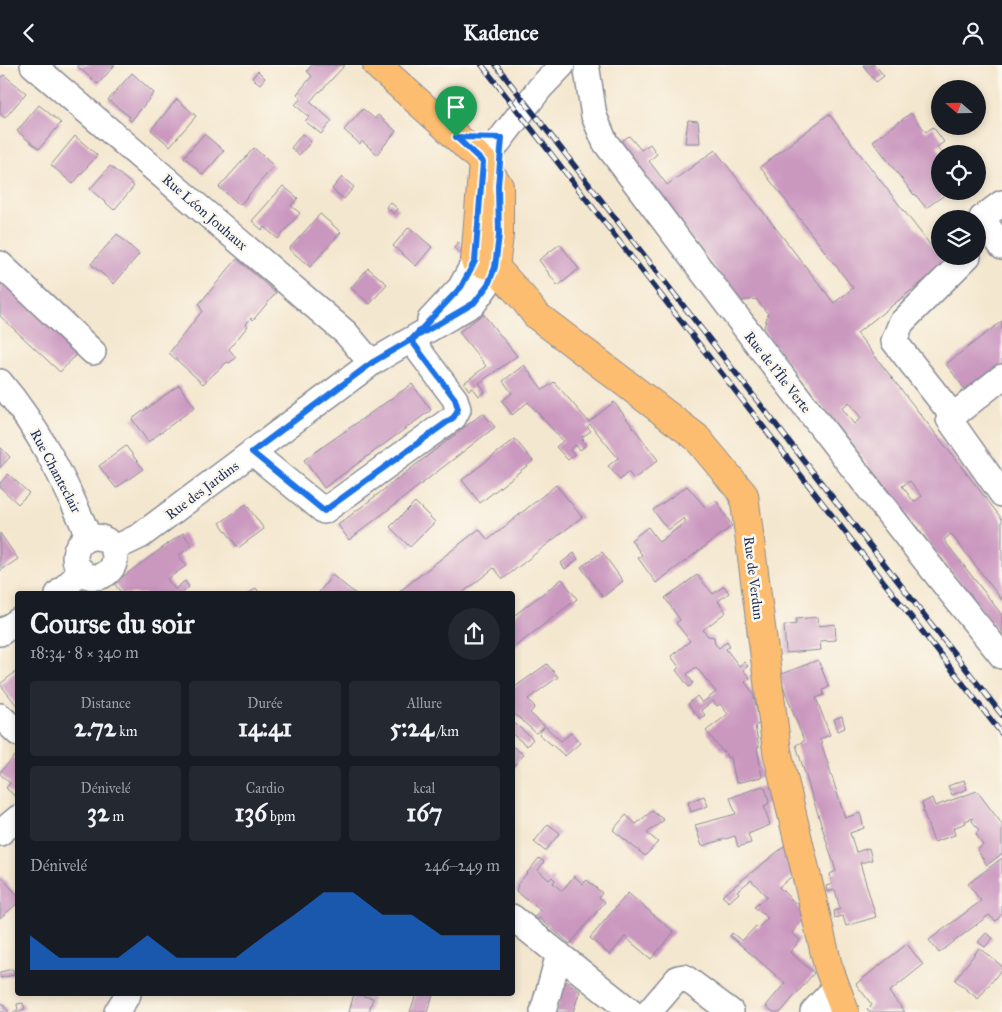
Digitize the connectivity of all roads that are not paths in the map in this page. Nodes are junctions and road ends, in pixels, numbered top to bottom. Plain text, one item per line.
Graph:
1 (34, 65) edge
2 (377, 65) edge
3 (562, 65) edge
4 (584, 67) edge
5 (456, 137) junction
6 (502, 138) junction
7 (483, 162) junction
8 (498, 186) junction
9 (1002, 203) edge
10 (991, 243) edge
11 (0, 264) edge
12 (485, 265) junction
13 (959, 265) edge
14 (411, 340) junction
15 (93, 352) dead end
16 (373, 362) junction
17 (1002, 377) edge
18 (0, 383) edge
19 (953, 416) junction
20 (252, 452) junction
21 (1002, 494) edge
22 (89, 538) junction
23 (113, 549) junction
24 (95, 581) edge
25 (67, 591) edge
26 (15, 623) edge
27 (0, 633) edge
28 (1002, 657) edge
29 (0, 716) edge
30 (15, 730) edge
31 (515, 919) edge
32 (559, 954) junction
33 (836, 987) junction
34 (127, 996) edge
35 (117, 1012) edge
36 (544, 1012) edge
37 (631, 1012) edge
38 (649, 1012) edge
39 (731, 1012) edge
40 (813, 1012) edge
41 (845, 1012) edge

1 - 16 street, Rue Léon Jouhaux
2 - 5 main road
3 - 6 street
4 - 28 street, Rue de l'Île Verte
5 - 6 street
5 - 7 main road
6 - 7 street
6 - 8 street
7 - 8 main road
7 - 12 main road
8 - 12 main road
9 - 10 street
11 - 15 street
12 - 14 street, Rue des Jardins
12 - 33 main road, Rue de Verdun
13 - 19 street
14 - 16 street, Rue des Jardins
14 - 20 street
16 - 20 street, Rue des Jardins
17 - 19 street
18 - 22 street, Rue Chanteclair
19 - 21 street
20 - 23 street, Rue des Jardins
22 - 23 street
22 - 24 street
23 - 24 street
24 - 25 street
26 - 27 street
29 - 30 street
31 - 32 street
32 - 36 street
32 - 37 street
33 - 40 street
33 - 41 main road, Rue de Verdun
34 - 35 street
38 - 39 street

